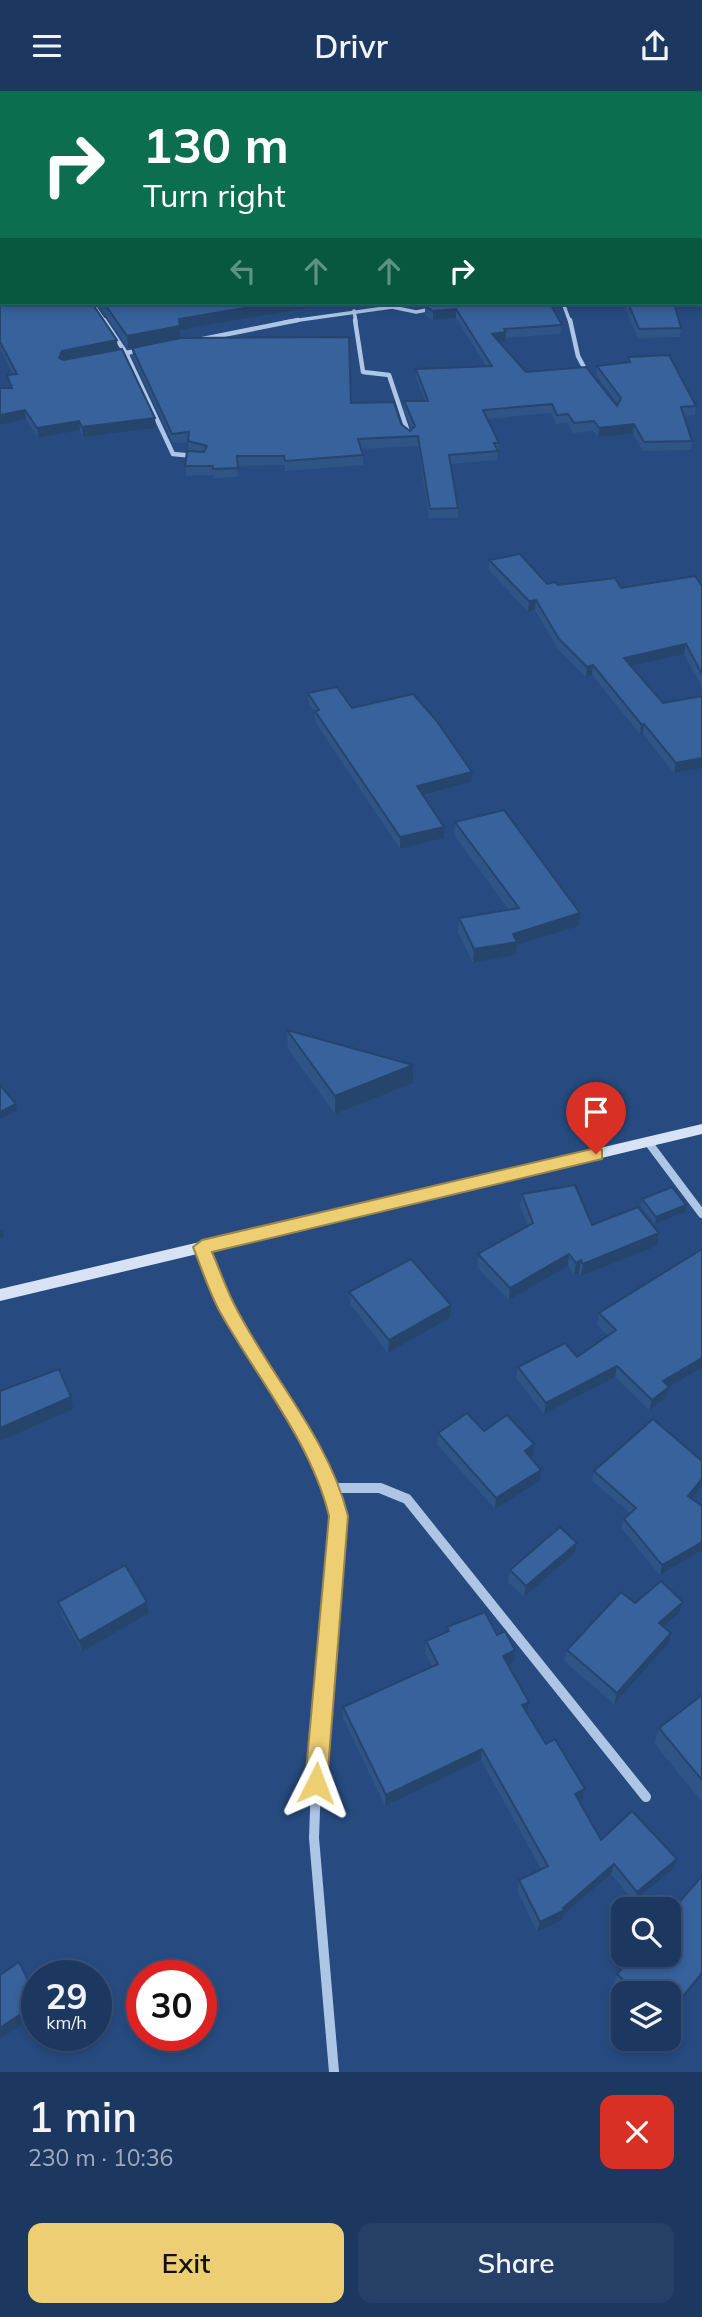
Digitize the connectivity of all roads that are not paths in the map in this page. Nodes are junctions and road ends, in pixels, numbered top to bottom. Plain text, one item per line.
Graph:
1 (93, 305) edge
2 (390, 305) edge
3 (564, 305) edge
4 (438, 307) edge
5 (354, 311) junction
6 (192, 341) edge
7 (152, 348) edge
8 (126, 353) junction
9 (114, 355) edge
10 (590, 377) edge
11 (410, 436) edge
12 (203, 457) edge
13 (702, 1129) edge
14 (648, 1142) junction
15 (702, 1215) edge
16 (202, 1247) junction
17 (0, 1295) edge
18 (332, 1488) junction
19 (646, 1797) dead end
20 (334, 2072) edge

1 - 8 street
2 - 4 street
2 - 5 street
3 - 10 street
5 - 6 street
5 - 11 street
7 - 8 street
8 - 9 street
8 - 12 street
13 - 14 street
14 - 15 street
14 - 16 street
16 - 17 street
16 - 18 street
18 - 19 street
18 - 20 street

